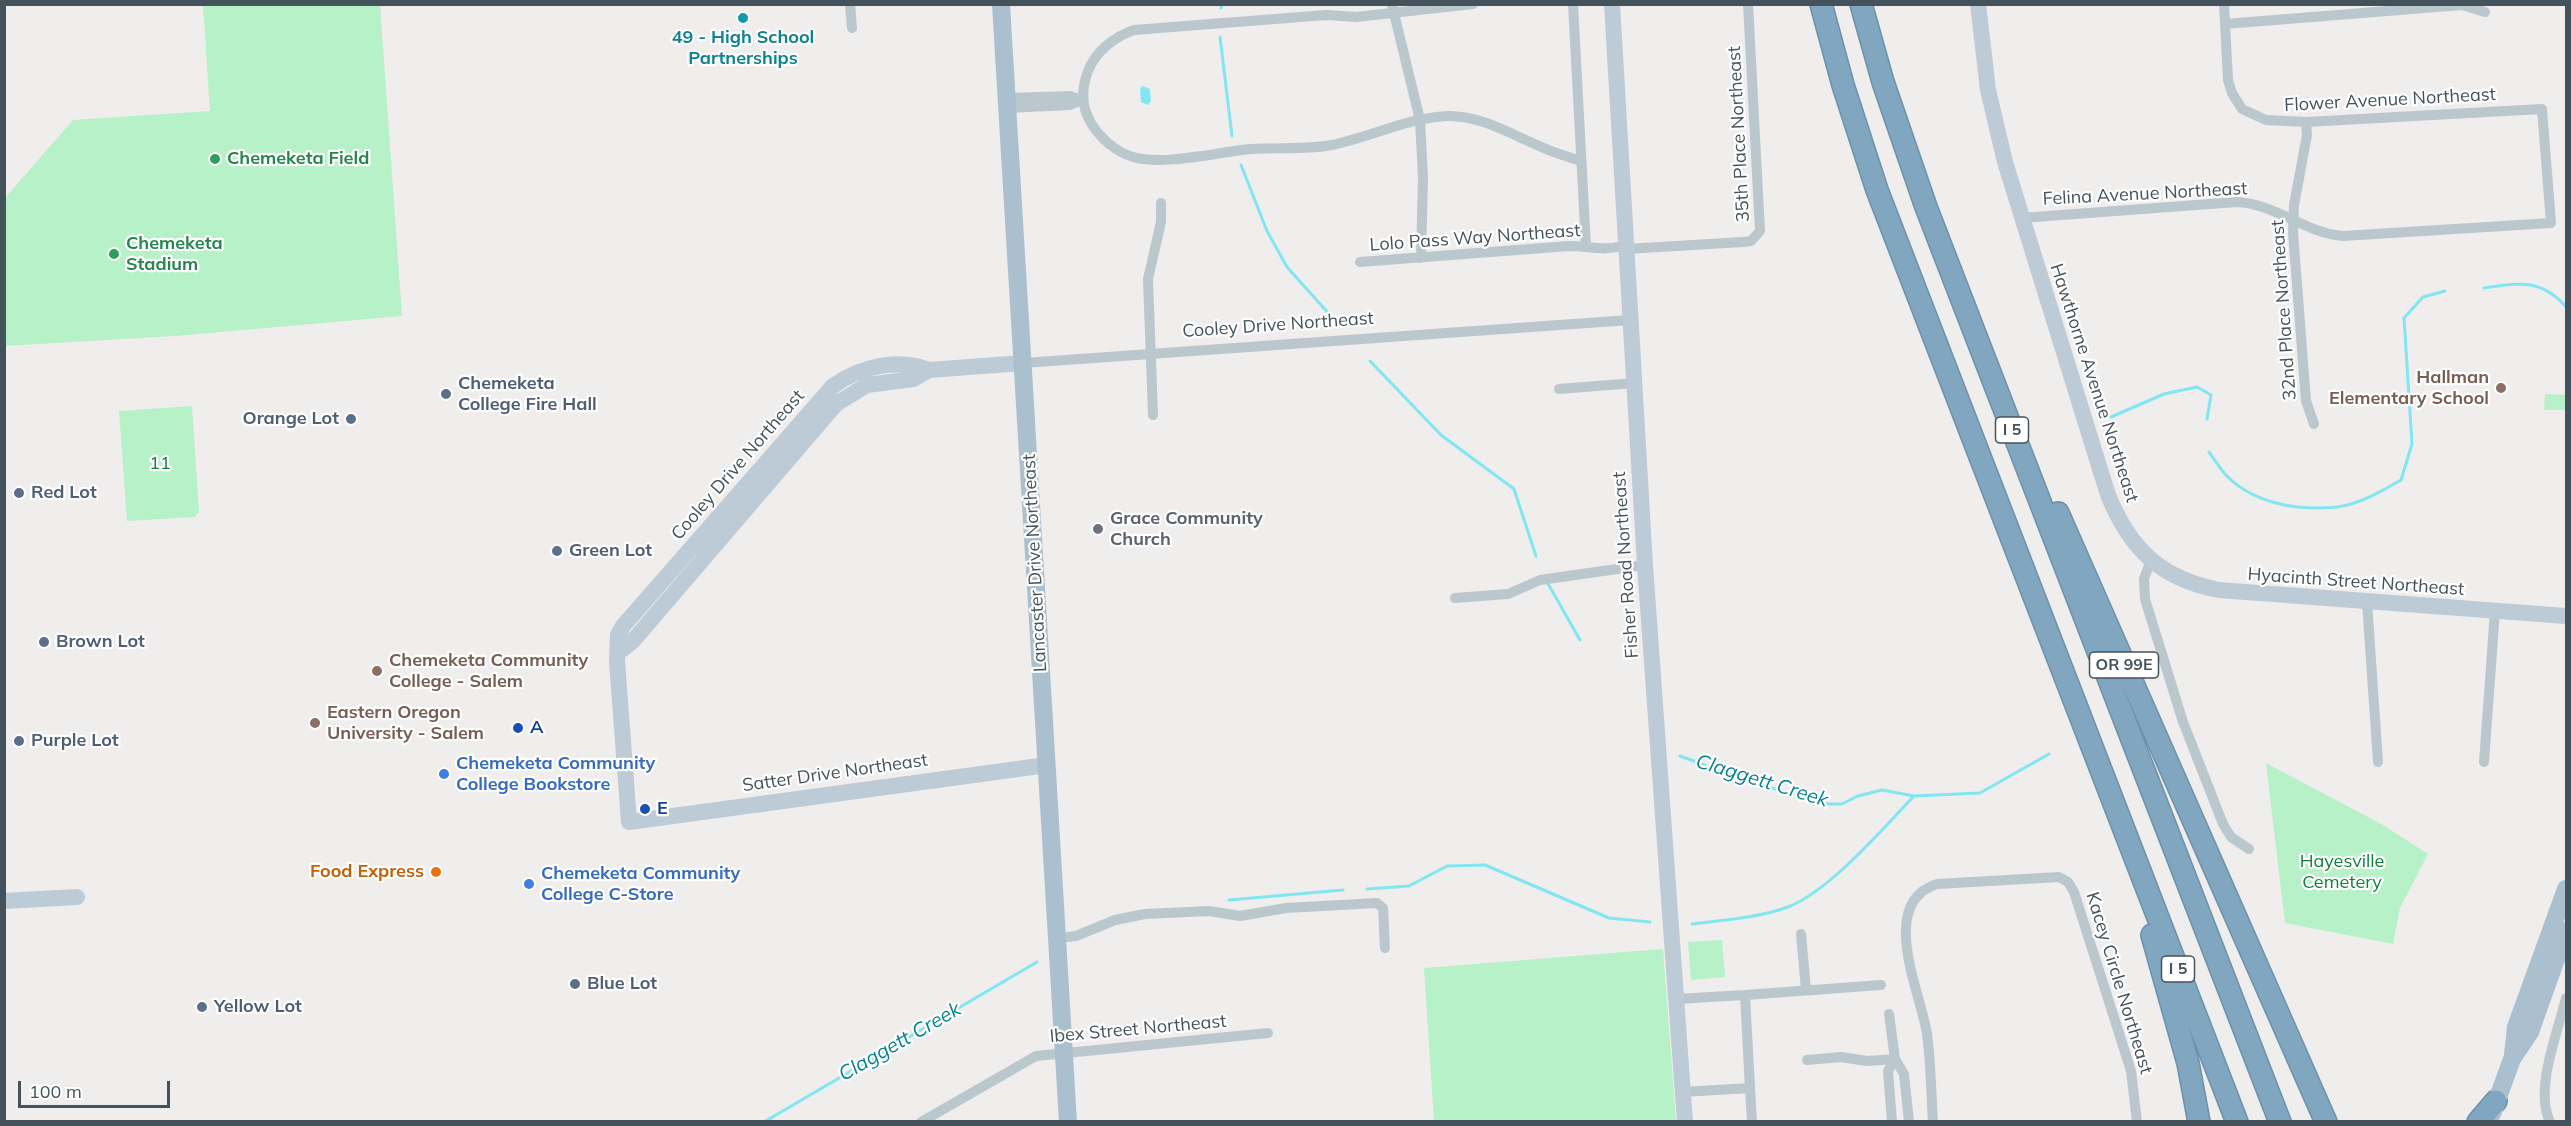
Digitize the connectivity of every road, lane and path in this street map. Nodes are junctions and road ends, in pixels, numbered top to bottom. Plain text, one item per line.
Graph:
1 (850, 4) edge
2 (1001, 4) edge
3 (1473, 4) edge
4 (1573, 4) edge
5 (1612, 4) edge
6 (1748, 4) edge
7 (1821, 4) edge
8 (1861, 4) edge
9 (1978, 4) edge
10 (2224, 4) edge
11 (1393, 8) edge
12 (1326, 10) edge
13 (2485, 12) dead end
14 (2225, 24) junction
15 (852, 28) dead end
16 (1083, 100) junction
17 (1007, 103) junction
18 (1420, 120) junction
19 (2306, 122) junction
20 (1580, 161) junction
21 (1161, 203) dead end
22 (1926, 207) junction
23 (2021, 218) junction
24 (2293, 220) junction
25 (2551, 223) joint
26 (1586, 246) junction
27 (1626, 247) junction
28 (1421, 258) junction
29 (1360, 262) dead end
30 (1630, 320) junction
31 (1151, 354) junction
32 (1023, 363) junction
33 (1634, 383) junction
34 (1559, 389) dead end
35 (1153, 415) dead end
36 (2314, 424) dead end
37 (2151, 560) junction
38 (1645, 565) junction
39 (1455, 598) dead end
40 (2367, 602) junction
41 (2494, 611) junction
42 (2566, 616) edge
43 (2378, 762) dead end
44 (2484, 762) dead end
45 (1047, 765) junction
46 (2118, 816) junction
47 (629, 822) joint
48 (2248, 849) dead end
49 (2175, 852) junction
50 (2566, 889) edge
51 (77, 897) dead end
52 (4, 901) edge
53 (2566, 931) edge
54 (1802, 934) dead end
55 (1058, 938) junction
56 (1385, 948) dead end
57 (1881, 985) dead end
58 (1806, 990) junction
59 (1745, 995) junction
60 (2566, 998) edge
61 (1676, 999) junction
62 (1889, 1014) dead end
63 (1268, 1033) dead end
64 (1064, 1052) junction
65 (1895, 1059) junction
66 (2512, 1059) junction
67 (1807, 1060) dead end
68 (1750, 1088) junction
69 (1683, 1092) junction
70 (2496, 1101) junction
71 (2549, 1119) edge
72 (921, 1122) edge
73 (1068, 1122) edge
74 (1685, 1122) edge
75 (1752, 1122) edge
76 (1892, 1122) edge
77 (1909, 1122) edge
78 (1933, 1122) edge
79 (2137, 1122) edge
80 (2199, 1122) edge
81 (2237, 1122) edge
82 (2280, 1122) edge
83 (2292, 1122) edge
84 (2326, 1122) edge
85 (2478, 1122) edge
86 (2489, 1122) edge

1 - 15 street
2 - 17 main road, Lancaster Drive Northeast
3 - 11 street
4 - 20 street
5 - 27 street, Fisher Road Northeast
6 - 27 street, 35th Place Northeast
7 - 46 highway, I 5
8 - 22 highway, I 5
9 - 23 street, Hawthorne Avenue Northeast
10 - 14 street
11 - 12 street
11 - 18 street
12 - 16 street
13 - 14 street
14 - 19 street, Flower Avenue Northeast
16 - 17 street
16 - 18 street
17 - 32 main road, Lancaster Drive Northeast
18 - 20 street
18 - 28 street
19 - 24 street, 32nd Place Northeast
19 - 25 street, Flower Avenue Northeast
20 - 26 street
21 - 31 street
22 - 49 highway, I 5
22 - 84 highway, OR 99E
23 - 24 street, Felina Avenue Northeast
23 - 37 street, Hawthorne Avenue Northeast
24 - 25 street, Felina Avenue Northeast
24 - 36 street, 32nd Place Northeast
26 - 27 street, Lolo Pass Way Northeast
26 - 28 street, Lolo Pass Way Northeast
27 - 30 street, Fisher Road Northeast
28 - 29 street, Lolo Pass Way Northeast
30 - 31 street, Cooley Drive Northeast
30 - 33 street, Fisher Road Northeast
31 - 32 street, Cooley Drive Northeast
31 - 35 street
32 - 45 main road, Lancaster Drive Northeast
32 - 47 street, Cooley Drive Northeast
33 - 34 street
33 - 38 street, Fisher Road Northeast
37 - 40 street, Hyacinth Street Northeast
37 - 48 street
38 - 39 street
38 - 61 street, Fisher Road Northeast
40 - 41 street, Hyacinth Street Northeast
40 - 43 street
41 - 42 street, Hyacinth Street Northeast
41 - 44 street
45 - 47 street, Satter Drive Northeast
45 - 55 main road, Lancaster Drive Northeast
46 - 80 highway
46 - 81 highway, I 5
49 - 82 highway, I 5
49 - 83 highway, I 5
50 - 66 main road
51 - 52 street
53 - 66 main road
54 - 58 street
55 - 56 street
55 - 64 main road, Lancaster Drive Northeast
57 - 58 street
58 - 59 street
59 - 61 street
59 - 68 street
60 - 71 street
61 - 69 street, Fisher Road Northeast
62 - 65 street
63 - 64 street, Ibex Street Northeast
64 - 72 street, Ibex Street Northeast
64 - 73 main road, Lancaster Drive Northeast
65 - 67 street
65 - 76 street
65 - 77 street
66 - 70 main road
68 - 69 street
68 - 75 street
69 - 74 street, Fisher Road Northeast
70 - 85 highway
70 - 86 main road
78 - 79 street, Kacey Circle Northeast

